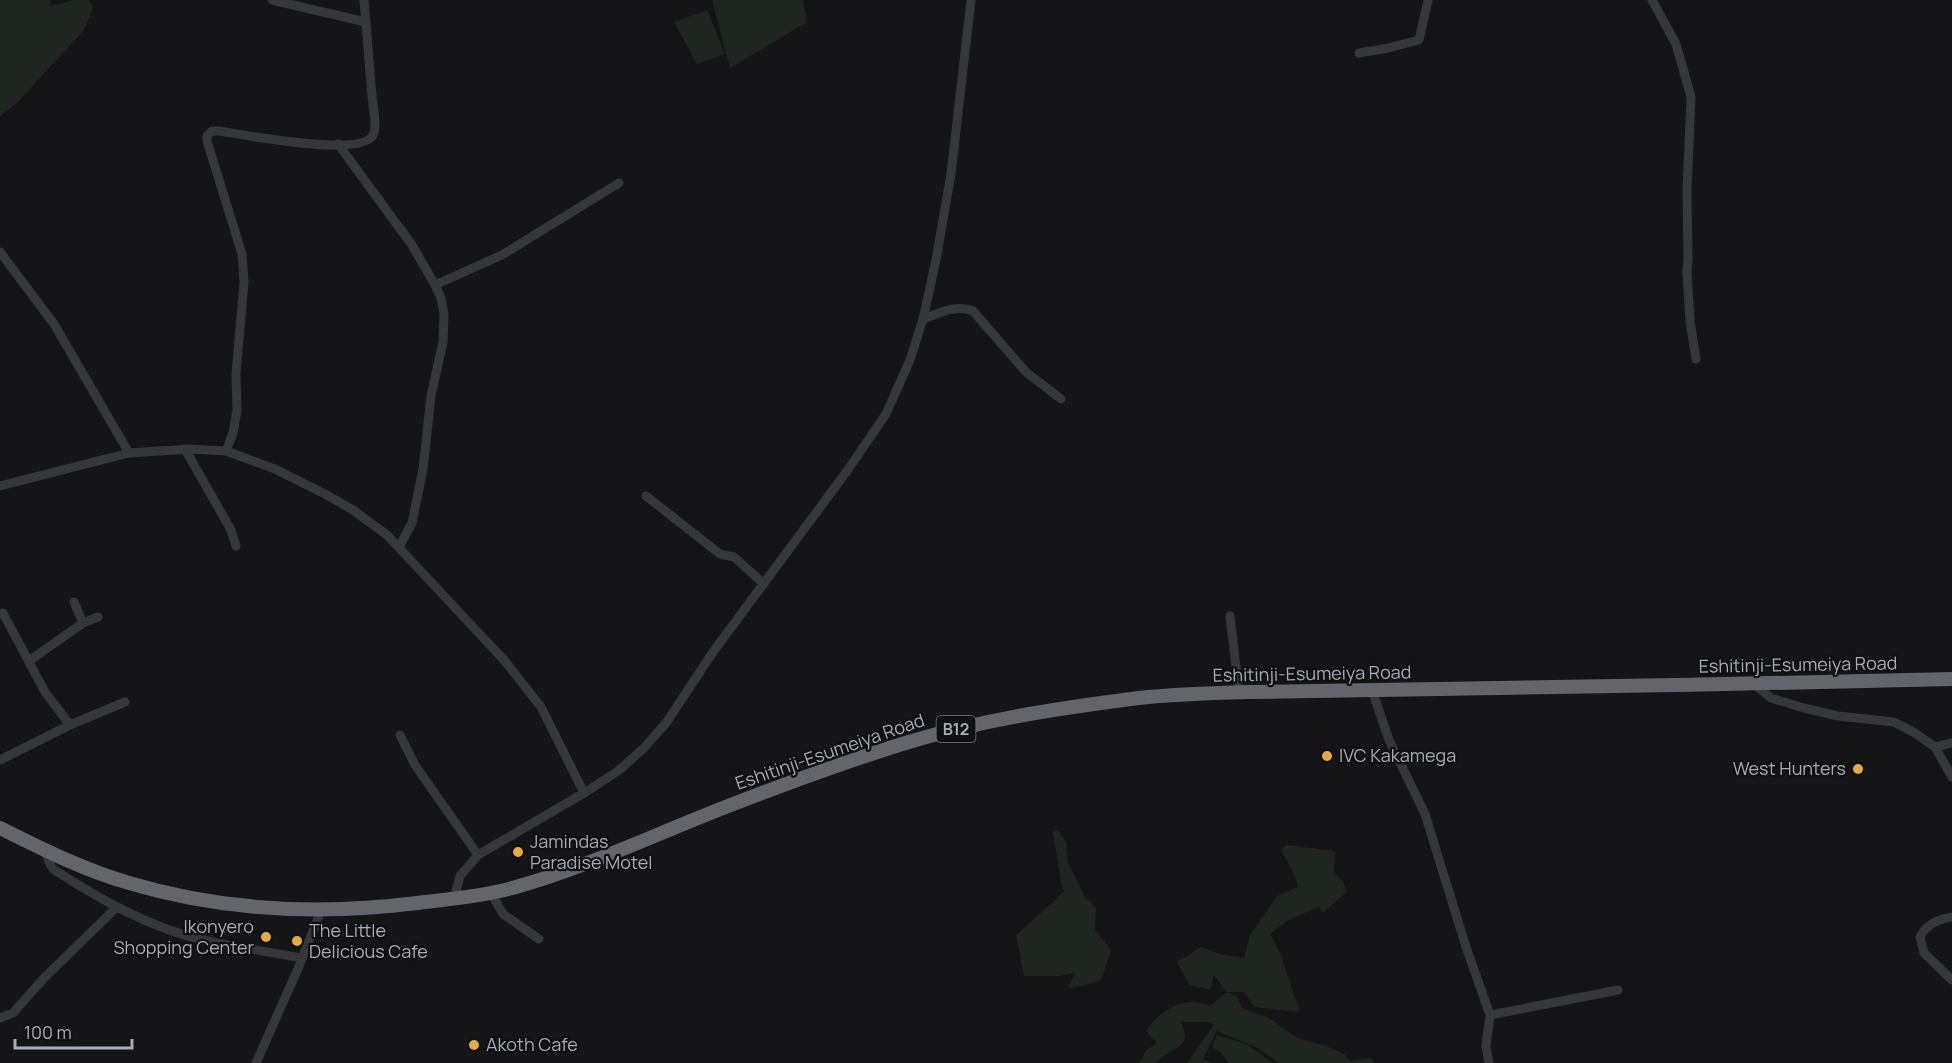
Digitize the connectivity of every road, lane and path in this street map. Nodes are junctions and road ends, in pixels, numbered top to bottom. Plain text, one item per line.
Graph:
1 (272, 0) edge
2 (364, 0) edge
3 (971, 0) edge
4 (1428, 0) edge
5 (1652, 0) edge
6 (366, 21) junction
7 (1359, 53) dead end
8 (338, 144) junction
9 (619, 183) dead end
10 (0, 252) edge
11 (435, 285) junction
12 (923, 319) junction
13 (1696, 360) dead end
14 (1061, 399) dead end
15 (185, 449) junction
16 (225, 451) junction
17 (129, 453) junction
18 (0, 486) edge
19 (646, 496) dead end
20 (236, 546) dead end
21 (399, 547) junction
22 (764, 584) junction
23 (74, 602) dead end
24 (3, 613) dead end
25 (1230, 616) dead end
26 (98, 617) dead end
27 (83, 623) junction
28 (28, 661) junction
29 (1952, 679) edge
30 (1754, 684) junction
31 (1372, 690) junction
32 (1239, 693) junction
33 (125, 702) dead end
34 (70, 725) junction
35 (400, 735) dead end
36 (1952, 743) edge
37 (1935, 747) junction
38 (0, 760) edge
39 (1952, 777) edge
40 (584, 794) junction
41 (0, 828) edge
42 (46, 851) junction
43 (478, 855) junction
44 (491, 893) junction
45 (454, 899) junction
46 (117, 907) junction
47 (321, 911) junction
48 (1952, 916) edge
49 (539, 939) dead end
50 (302, 958) junction
51 (1952, 980) edge
52 (1618, 990) dead end
53 (1490, 1015) junction
54 (0, 1018) edge
55 (256, 1063) edge
56 (1489, 1063) edge

1 - 6 street
2 - 6 street
3 - 12 street
4 - 7 street
5 - 13 street
6 - 8 street
8 - 11 street
8 - 16 street
9 - 11 street
10 - 17 street
11 - 21 street
12 - 14 street
12 - 22 street
15 - 16 street
15 - 17 street
15 - 20 street
16 - 21 street
17 - 18 street
19 - 22 street
21 - 40 street
22 - 40 street
23 - 27 street
24 - 28 street
25 - 32 street
26 - 27 street
27 - 28 street
28 - 34 street
29 - 30 highway, Eshitinji-Esumeiya Road / B12
30 - 31 highway, Eshitinji-Esumeiya Road / B12
30 - 37 street
31 - 32 highway, Eshitinji-Esumeiya Road / B12
31 - 53 street
32 - 44 highway, Eshitinji-Esumeiya Road / B12
33 - 34 street
34 - 38 street
35 - 43 street
36 - 37 street
37 - 39 street
40 - 43 street
41 - 42 highway, Eshitinji-Esumeiya Road / B12
42 - 46 street
42 - 47 highway, Eshitinji-Esumeiya Road / B12
43 - 45 street
44 - 45 highway, Eshitinji-Esumeiya Road / B12
44 - 49 street
45 - 47 highway, Eshitinji-Esumeiya Road / B12
46 - 50 street
46 - 54 street
47 - 50 street
48 - 51 street
50 - 55 street
52 - 53 street
53 - 56 street

